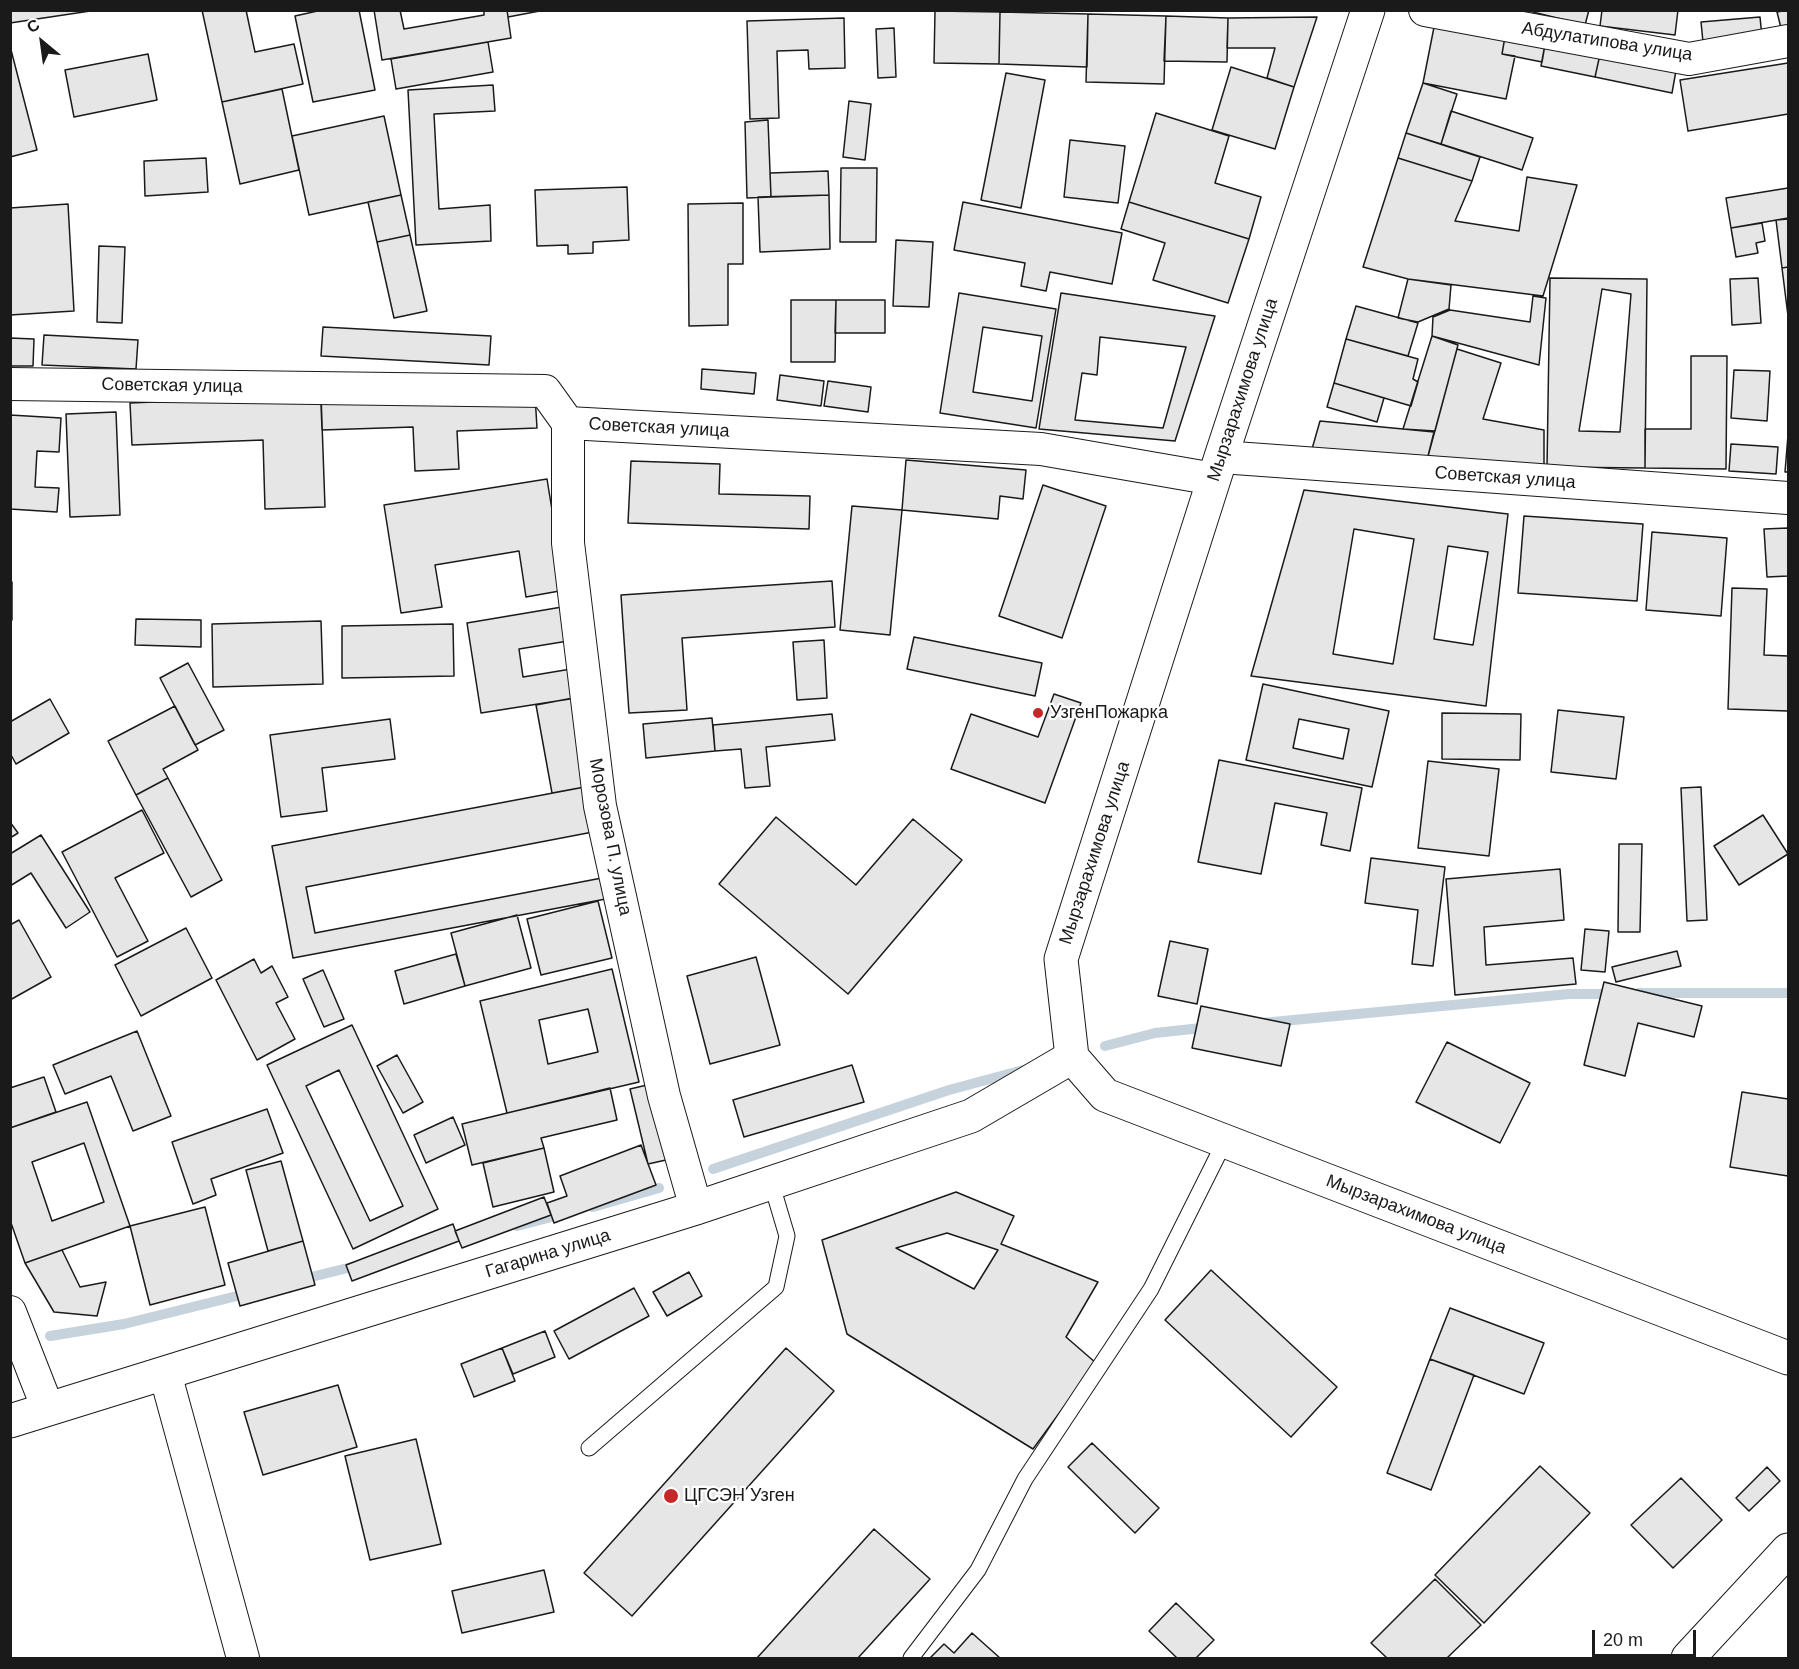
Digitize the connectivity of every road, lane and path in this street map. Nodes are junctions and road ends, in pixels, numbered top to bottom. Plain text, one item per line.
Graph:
1 (1368, 10) edge
2 (1425, 10) edge
3 (1788, 41) edge
4 (10, 384) edge
5 (568, 423) junction
6 (1218, 468) junction
7 (1788, 498) edge
8 (1072, 1057) junction
9 (1225, 1141) junction
10 (771, 1182) junction
11 (696, 1208) junction
12 (10, 1312) edge
13 (1788, 1358) edge
14 (165, 1373) junction
15 (48, 1409) junction
16 (10, 1421) edge
17 (589, 1448) dead end
18 (1788, 1550) edge
19 (243, 1659) edge
20 (911, 1659) edge
21 (1688, 1659) edge

1 - 6 main road, Мырзарахимова улица
2 - 3 street, Абдулатипова улица
4 - 5 street, Советская улица
5 - 6 street, Советская улица
5 - 11 street, Морозова П. улица
6 - 7 street, Советская улица
6 - 8 main road, Мырзарахимова улица
8 - 9 main road, Мырзарахимова улица
8 - 10 main road, Гагарина улица
9 - 13 main road, Мырзарахимова улица
9 - 20 lane
10 - 11 main road, Гагарина улица
10 - 17 lane
11 - 14 main road, Гагарина улица
12 - 15 street
14 - 15 main road, Гагарина улица
14 - 19 street
15 - 16 main road, Гагарина улица
18 - 21 main road

